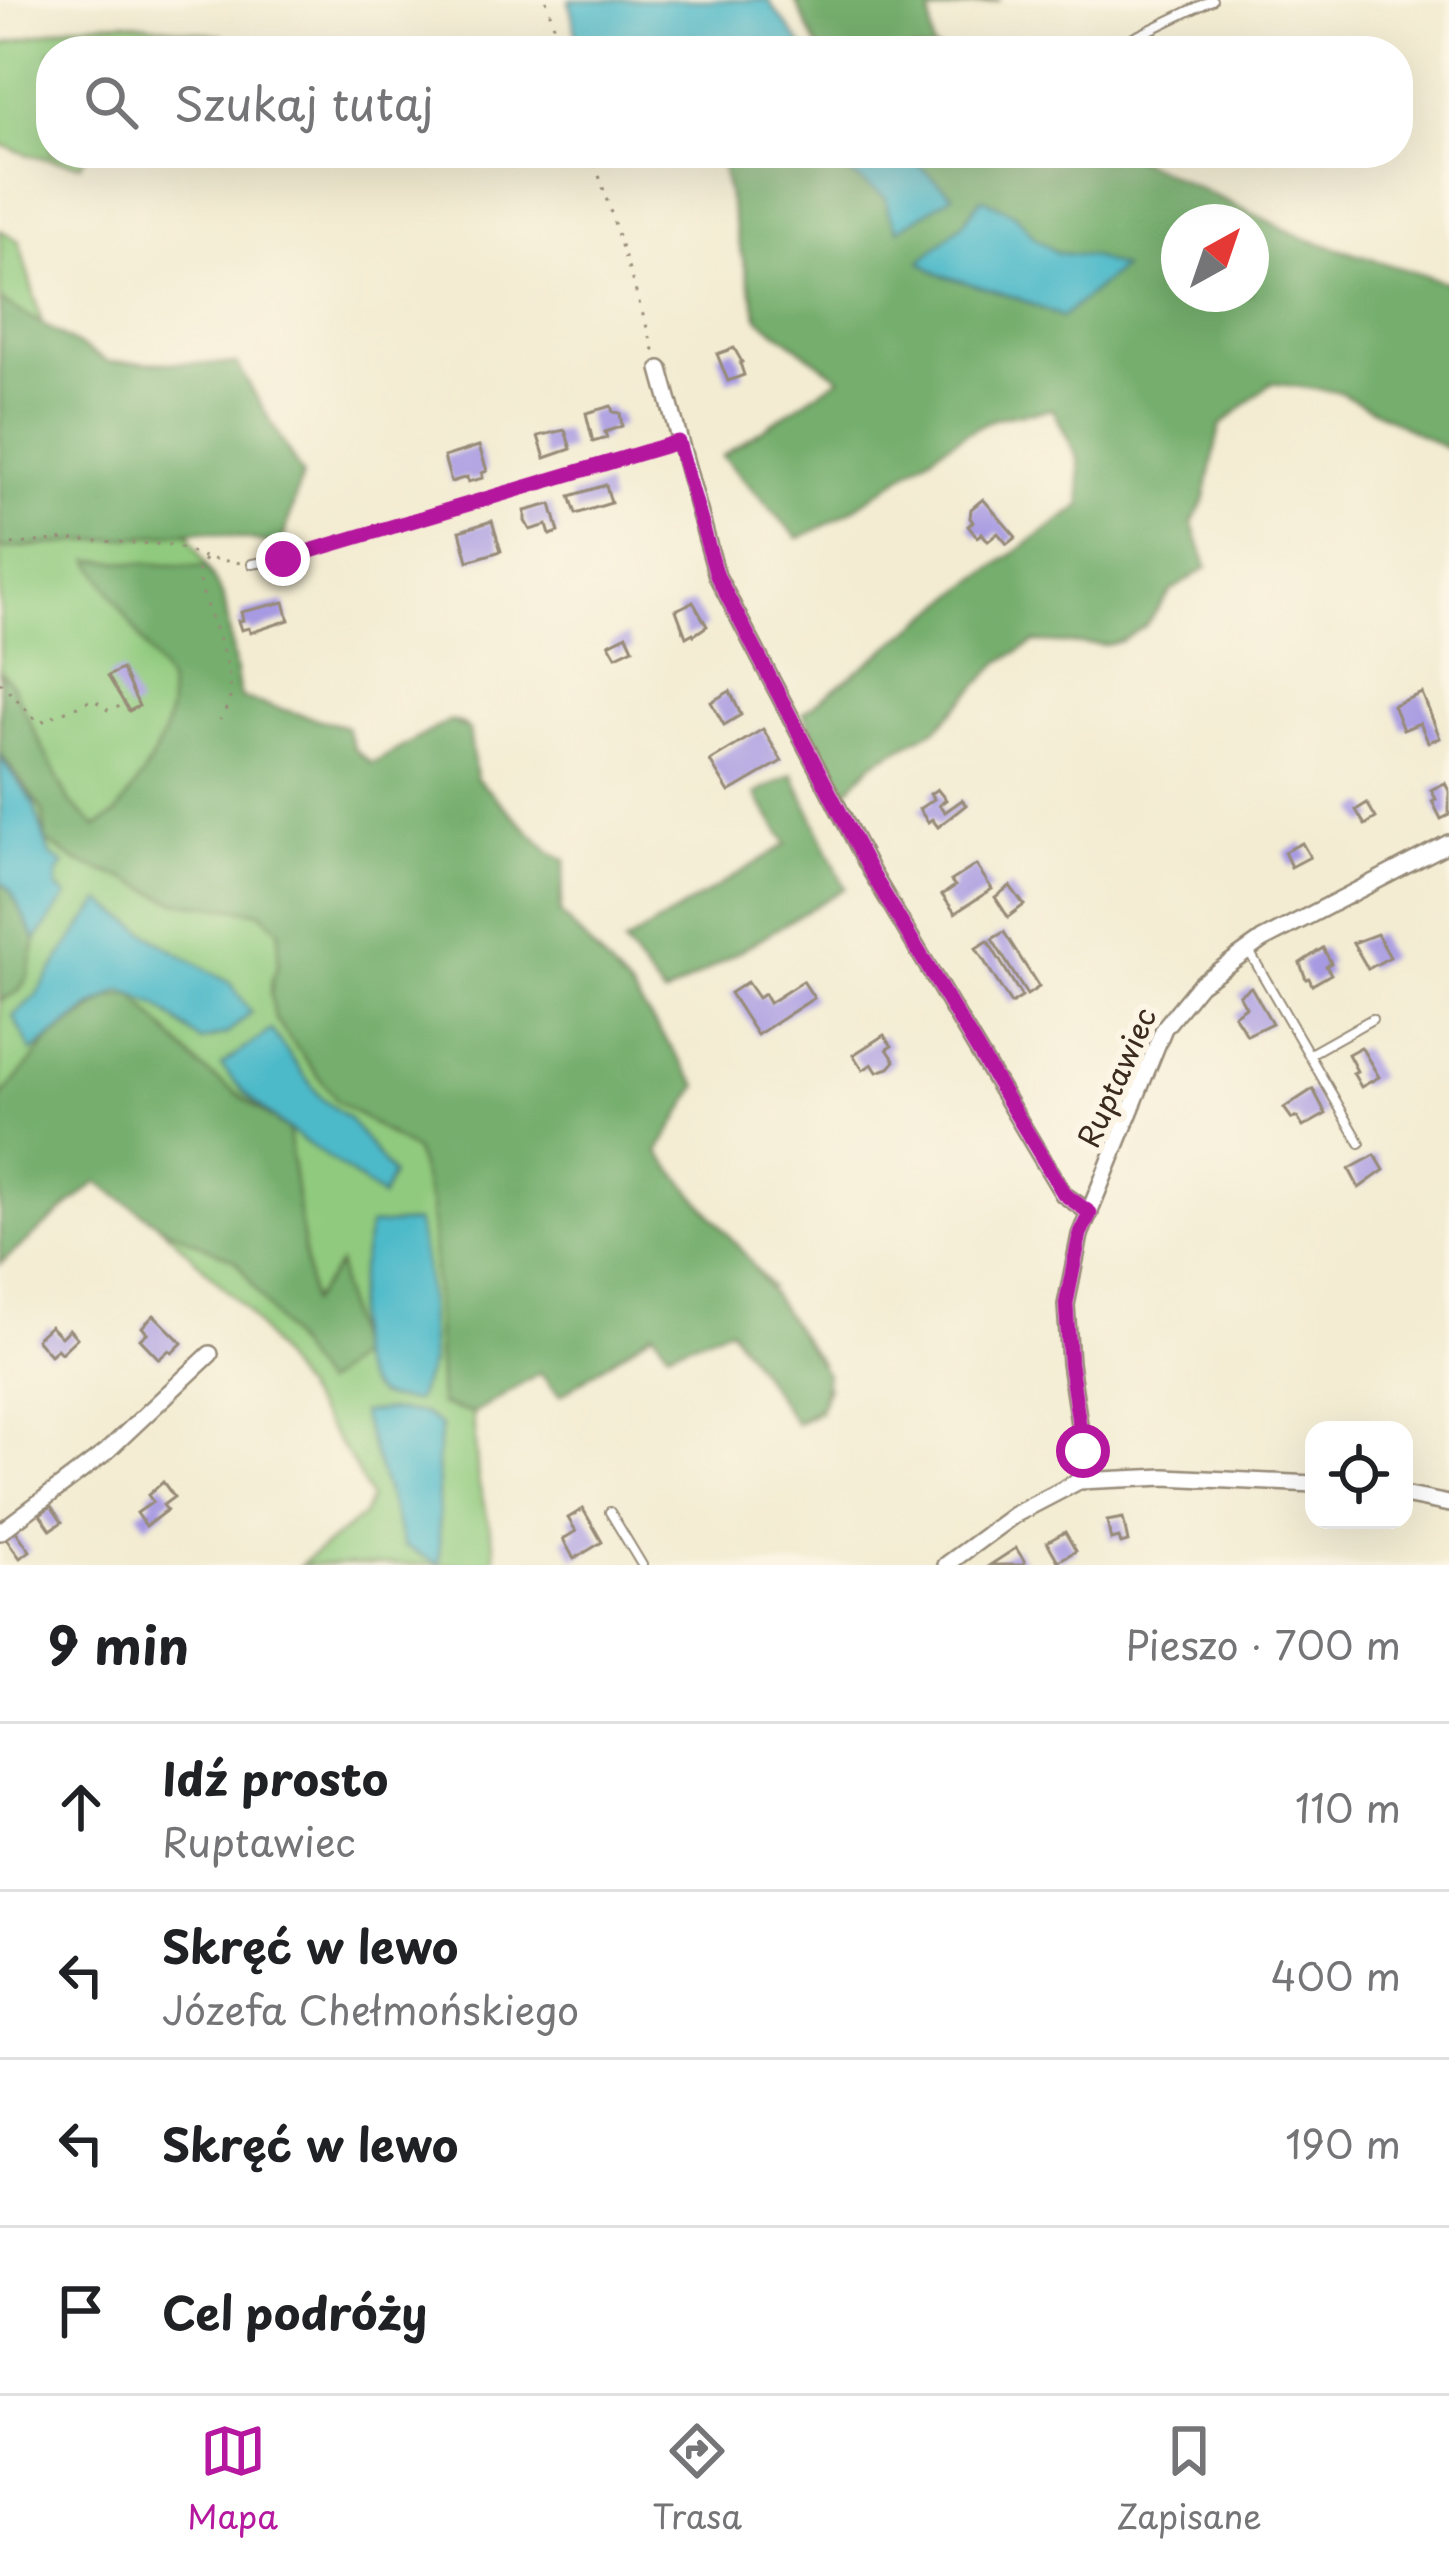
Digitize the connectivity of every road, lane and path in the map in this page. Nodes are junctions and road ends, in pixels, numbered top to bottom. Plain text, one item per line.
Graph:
1 (546, 0) edge
2 (1212, 0) edge
3 (557, 36) edge
4 (1137, 36) edge
5 (597, 168) edge
6 (661, 371) joint
7 (678, 442) junction
8 (0, 546) edge
9 (206, 558) junction
10 (252, 564) joint
11 (0, 682) edge
12 (120, 706) dead end
13 (220, 720) dead end
14 (1449, 843) edge
15 (1248, 950) junction
16 (1372, 1019) dead end
17 (1310, 1054) junction
18 (1360, 1143) dead end
19 (1090, 1213) junction
20 (210, 1354) dead end
21 (1079, 1481) junction
22 (1305, 1484) edge
23 (1413, 1497) edge
24 (1449, 1504) edge
25 (610, 1512) dead end
26 (0, 1532) edge
27 (642, 1565) edge
28 (946, 1565) edge

1 - 3 path
2 - 4 lane
5 - 6 path
6 - 7 street
7 - 10 lane
7 - 19 street
8 - 9 path
9 - 10 path
9 - 13 path
11 - 12 path
14 - 15 street, Ruptawiec
15 - 17 lane
15 - 19 street, Ruptawiec
16 - 17 lane
17 - 18 lane
19 - 21 street, Ruptawiec
20 - 26 street
21 - 22 street
21 - 28 street
23 - 24 street
25 - 27 lane

